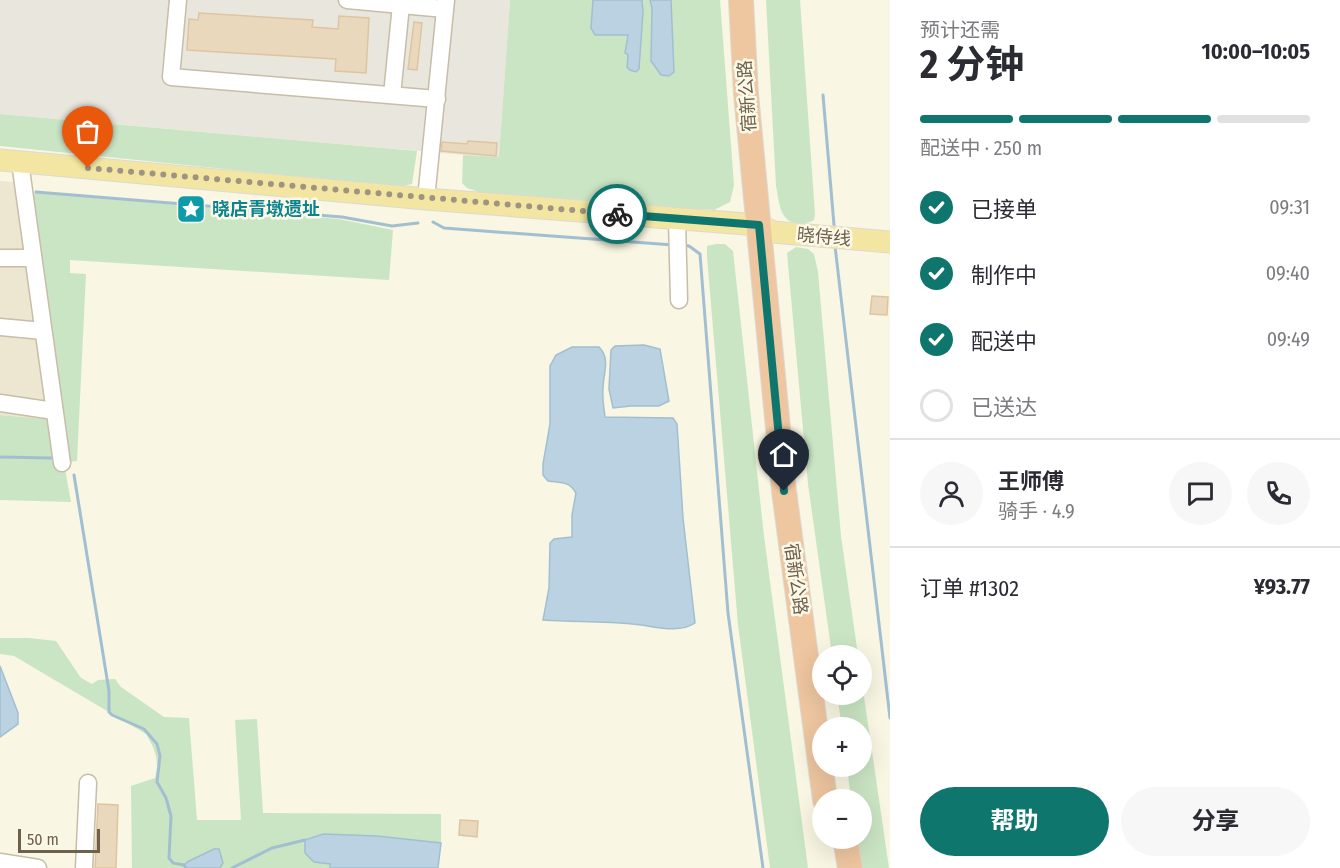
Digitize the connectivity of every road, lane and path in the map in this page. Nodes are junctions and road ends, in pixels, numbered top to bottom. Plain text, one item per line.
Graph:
1 (178, 0) edge
2 (347, 0) edge
3 (741, 0) edge
4 (756, 0) edge
5 (446, 4) edge
6 (401, 5) junction
7 (392, 95) junction
8 (437, 99) junction
9 (10, 161) edge
10 (426, 199) junction
11 (677, 219) junction
12 (766, 229) junction
13 (890, 242) edge
14 (0, 258) edge
15 (33, 258) junction
16 (679, 300) dead end
17 (0, 327) edge
18 (43, 331) junction
19 (0, 403) edge
20 (54, 411) junction
21 (62, 463) dead end
22 (818, 645) edge
23 (88, 783) dead end
24 (824, 789) edge
25 (831, 849) edge
26 (847, 849) edge
27 (0, 862) edge
28 (38, 868) edge
29 (84, 868) edge
30 (834, 868) edge
31 (850, 868) edge

1 - 7 lane
2 - 6 lane
3 - 12 highway, 宿新公路
4 - 12 highway, 宿新公路
5 - 6 lane
5 - 8 lane
6 - 7 lane
7 - 8 lane
8 - 10 lane
9 - 10 main road, 晓侍线
9 - 15 lane
10 - 11 main road, 晓侍线
11 - 12 main road, 晓侍线
11 - 16 lane
12 - 13 main road, 晓侍线
12 - 22 highway, 宿新公路
12 - 24 highway, 宿新公路
14 - 15 lane
15 - 18 lane
17 - 18 lane
18 - 20 lane
19 - 20 lane
20 - 21 lane
23 - 29 lane
25 - 30 highway
26 - 31 highway
27 - 28 lane

